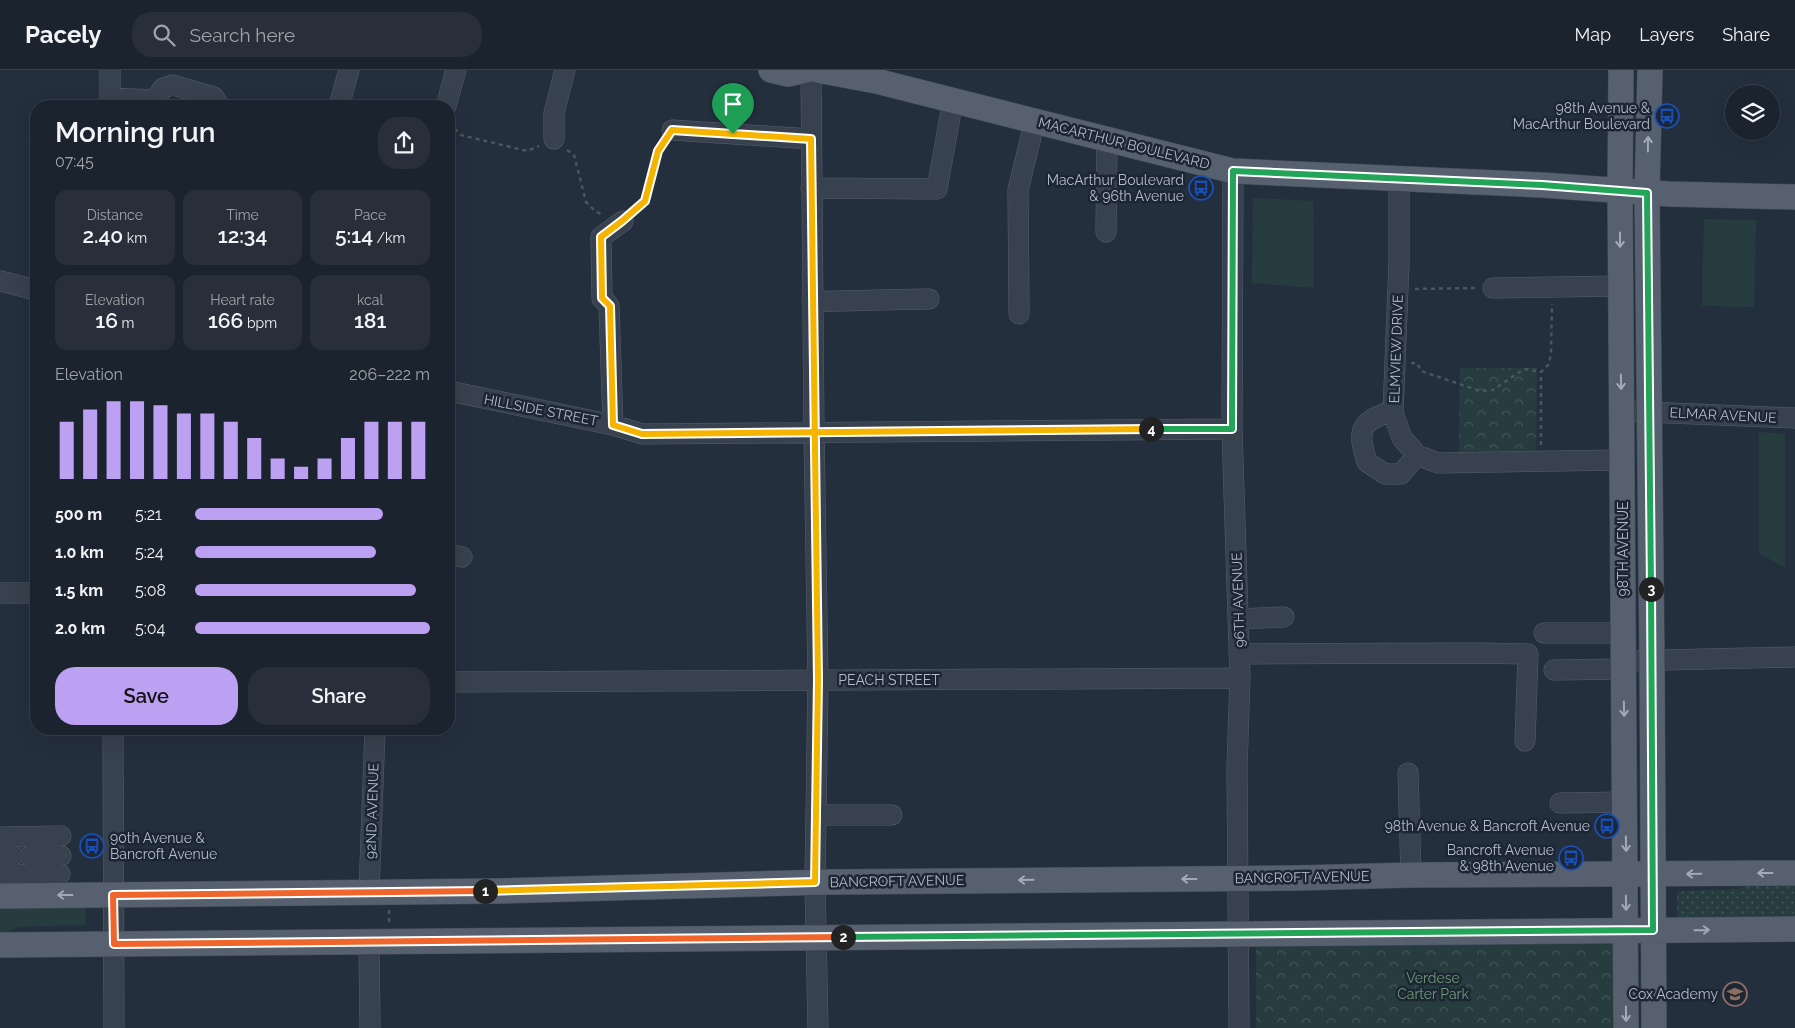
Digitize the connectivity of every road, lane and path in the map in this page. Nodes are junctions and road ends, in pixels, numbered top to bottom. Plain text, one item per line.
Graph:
1 (110, 70) edge
2 (349, 70) edge
3 (456, 70) edge
4 (565, 70) edge
5 (771, 70) edge
6 (806, 70) edge
7 (811, 70) edge
8 (817, 70) edge
9 (1621, 70) edge
10 (1650, 70) edge
11 (110, 100) edge
12 (157, 100) edge
13 (216, 100) edge
14 (342, 100) edge
15 (448, 100) edge
16 (953, 100) junction
17 (1035, 120) junction
18 (455, 129) edge
19 (672, 130) joint
20 (1107, 138) junction
21 (554, 139) junction
22 (811, 139) junction
23 (1233, 171) junction
24 (1398, 179) junction
25 (811, 188) junction
26 (1620, 191) junction
27 (1647, 193) junction
28 (1795, 197) edge
29 (622, 221) junction
30 (1106, 232) dead end
31 (0, 281) edge
32 (1620, 286) junction
33 (1552, 287) junction
34 (30, 288) edge
35 (1493, 288) joint
36 (1398, 289) junction
37 (930, 299) dead end
38 (812, 300) junction
39 (1019, 314) dead end
40 (1394, 362) junction
41 (1541, 372) junction
42 (455, 392) edge
43 (1393, 410) junction
44 (1622, 411) junction
45 (1649, 411) junction
46 (1795, 418) edge
47 (613, 425) junction
48 (1232, 429) junction
49 (814, 432) junction
50 (1417, 455) junction
51 (1622, 460) junction
52 (1541, 462) junction
53 (0, 593) edge
54 (30, 593) edge
55 (1284, 618) dead end
56 (1238, 619) junction
57 (1544, 633) dead end
58 (1622, 633) junction
59 (1239, 654) junction
60 (1795, 657) edge
61 (1652, 661) junction
62 (1624, 665) junction
63 (1554, 670) dead end
64 (1240, 678) junction
65 (818, 680) junction
66 (455, 682) edge
67 (113, 735) edge
68 (375, 735) edge
69 (1526, 741) dead end
70 (1408, 773) dead end
71 (1625, 802) junction
72 (1560, 803) dead end
73 (816, 815) junction
74 (892, 815) dead end
75 (61, 836) dead end
76 (8, 863) edge
77 (1795, 873) edge
78 (1653, 874) junction
79 (1411, 875) junction
80 (1626, 875) junction
81 (1237, 878) junction
82 (815, 882) junction
83 (379, 892) junction
84 (113, 895) junction
85 (1795, 929) edge
86 (1653, 930) junction
87 (1626, 931) junction
88 (1238, 934) junction
89 (816, 938) junction
90 (379, 941) junction
91 (114, 944) junction
92 (0, 945) edge
93 (114, 1028) edge
94 (370, 1028) edge
95 (818, 1028) edge
96 (1238, 1028) edge
97 (1626, 1028) edge
98 (1654, 1028) edge

1 - 11 street
2 - 14 street
3 - 15 street
4 - 21 street
5 - 6 main road
7 - 22 street
8 - 16 main road, MACARTHUR BOULEVARD
9 - 26 main road, 98TH AVENUE
27 -> 10 main road, 98TH AVENUE
12 - 13 street
16 - 17 main road, MACARTHUR BOULEVARD
16 - 25 street
17 - 20 main road, MACARTHUR BOULEVARD
17 - 39 street
18 - 21 path
19 - 22 street
19 - 29 path
20 - 23 main road, MACARTHUR BOULEVARD
20 - 30 street
21 - 29 path
22 - 25 street
23 - 24 main road, MACARTHUR BOULEVARD
23 - 48 street, 96TH AVENUE
24 - 26 main road, MACARTHUR BOULEVARD
24 - 36 street, ELMVIEW DRIVE
25 - 38 street
26 - 27 main road, MACARTHUR BOULEVARD
26 -> 32 main road, 98TH AVENUE
27 - 28 main road, MACARTHUR BOULEVARD
27 - 45 main road, 98TH AVENUE
29 - 47 street
31 - 34 street
32 - 33 street
32 -> 44 main road, 98TH AVENUE
33 - 35 street
33 - 41 path
35 - 36 path
36 - 40 street, ELMVIEW DRIVE
37 - 38 street
38 - 49 street
40 - 41 path
40 - 43 street, ELMVIEW DRIVE
41 - 52 path
42 - 47 street, HILLSIDE STREET
43 - 50 street, ELMVIEW DRIVE
43 - 50 street
44 - 45 street, ELMAR AVENUE
44 - 51 main road, 98TH AVENUE
45 - 46 street, ELMAR AVENUE
45 - 61 main road, 98TH AVENUE
47 - 49 street, HILLSIDE STREET
48 - 49 street, HILLSIDE STREET
48 - 56 street, 96TH AVENUE
49 - 65 street
50 - 52 street
51 - 52 street
51 - 58 main road, 98TH AVENUE
53 - 54 street
55 - 56 street
56 - 59 street, 96TH AVENUE
57 - 58 street
58 - 62 main road, 98TH AVENUE
59 - 64 street, 96TH AVENUE
59 - 69 street
60 - 61 street
61 - 62 street
61 - 78 main road, 98TH AVENUE
62 - 63 street
62 -> 71 main road, 98TH AVENUE
64 - 65 street, PEACH STREET
64 - 81 street, 96TH AVENUE
65 - 66 street, PEACH STREET
65 - 73 street
67 - 84 street
68 - 83 street, 92ND AVENUE
70 - 79 street
71 - 72 street
71 -> 80 main road, 98TH AVENUE
73 - 74 street
73 - 82 street
75 - 76 street
76 - 76 street
84 -> 76 main road, BANCROFT AVENUE
77 -> 78 main road, BANCROFT AVENUE
78 - 80 main road, BANCROFT AVENUE
78 - 86 main road, 98TH AVENUE
79 - 80 main road, BANCROFT AVENUE
79 - 81 main road, BANCROFT AVENUE
80 -> 87 main road, 98TH AVENUE
81 -> 82 main road, BANCROFT AVENUE
81 - 88 street, 96TH AVENUE
82 - 83 main road, BANCROFT AVENUE
82 - 89 street
83 - 84 main road, BANCROFT AVENUE
83 - 90 path
84 - 91 street
86 -> 85 main road
86 - 87 main road
86 - 98 main road, 98TH AVENUE
87 - 88 main road
87 -> 97 main road, 98TH AVENUE
88 - 89 main road
88 - 96 street, 96TH AVENUE
89 - 90 main road
89 - 95 street
90 - 91 main road
90 - 94 street
91 - 92 main road
91 - 93 street

